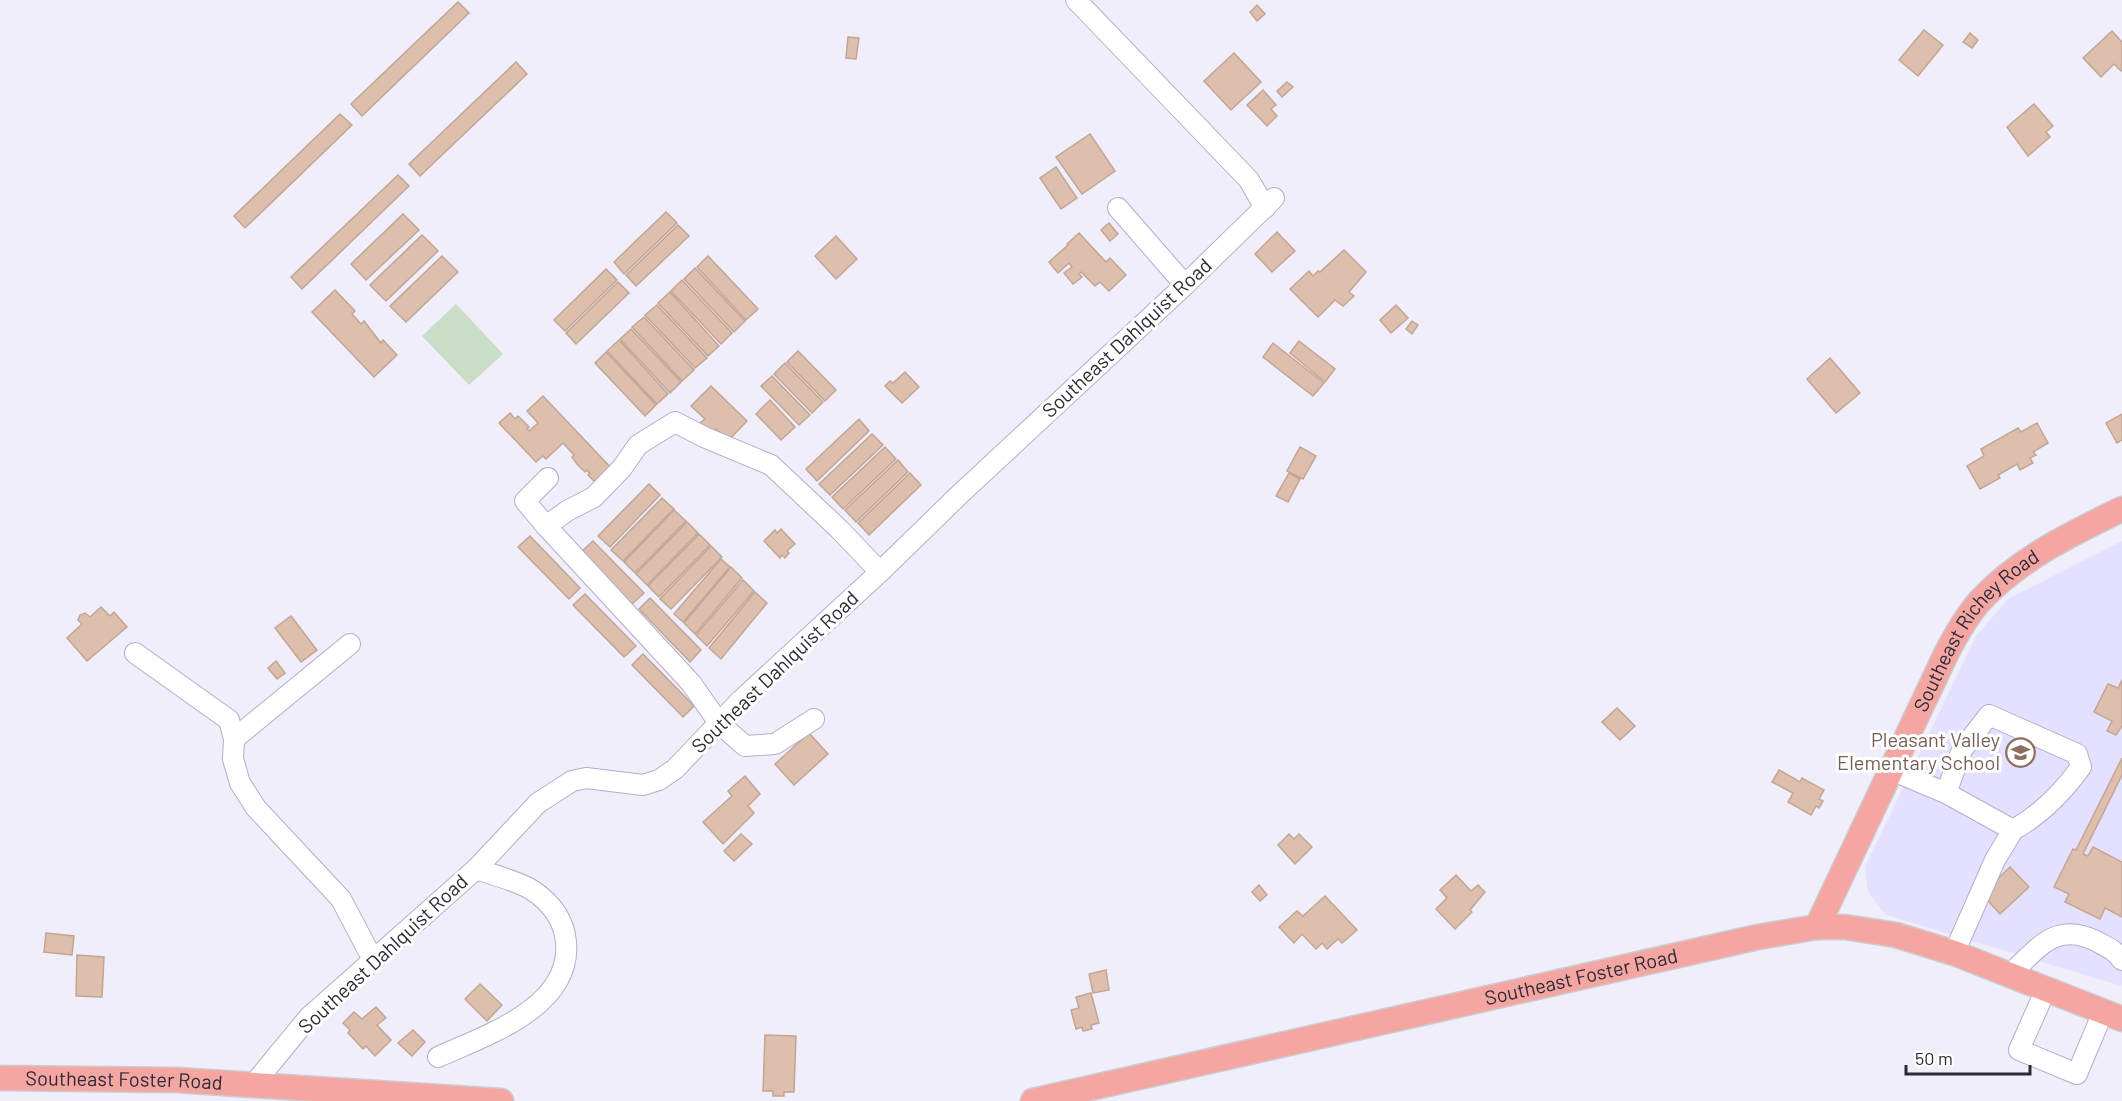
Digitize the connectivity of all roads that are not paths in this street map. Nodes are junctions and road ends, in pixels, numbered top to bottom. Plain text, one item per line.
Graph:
1 (1076, 0) edge
2 (1118, 208) dead end
3 (1185, 285) junction
4 (548, 478) dead end
5 (2122, 509) edge
6 (546, 526) junction
7 (880, 572) junction
8 (350, 644) dead end
9 (135, 653) dead end
10 (814, 720) dead end
11 (719, 723) junction
12 (234, 739) junction
13 (1891, 770) junction
14 (1946, 793) junction
15 (2013, 830) junction
16 (476, 869) junction
17 (1817, 927) junction
18 (1954, 953) junction
19 (373, 960) junction
20 (2122, 960) edge
21 (2010, 974) junction
22 (2046, 989) junction
23 (2116, 1013) edge
24 (438, 1057) dead end
25 (0, 1078) edge
26 (253, 1085) junction
27 (501, 1101) edge
28 (1034, 1101) edge

1 - 3 street, Southeast Dahlquist Road
2 - 3 street
3 - 7 street, Southeast Dahlquist Road
4 - 6 street
5 - 13 main road, Southeast Richey Road
6 - 7 street
6 - 11 street
7 - 11 street, Southeast Dahlquist Road
8 - 12 street
9 - 12 street
10 - 11 street
11 - 16 street, Southeast Dahlquist Road
12 - 19 street
13 - 14 street
13 - 17 main road, Southeast Richey Road
14 - 15 street
14 - 15 street
15 - 18 street
16 - 19 street, Southeast Dahlquist Road
16 - 24 street
17 - 18 main road, Southeast Foster Road
17 - 28 main road, Southeast Foster Road
18 - 21 main road, Southeast Foster Road
19 - 26 street, Southeast Dahlquist Road
20 - 21 street
21 - 22 main road, Southeast Foster Road
22 - 23 main road, Southeast Foster Road
22 - 23 street
25 - 26 main road, Southeast Foster Road
26 - 27 main road, Southeast Foster Road

